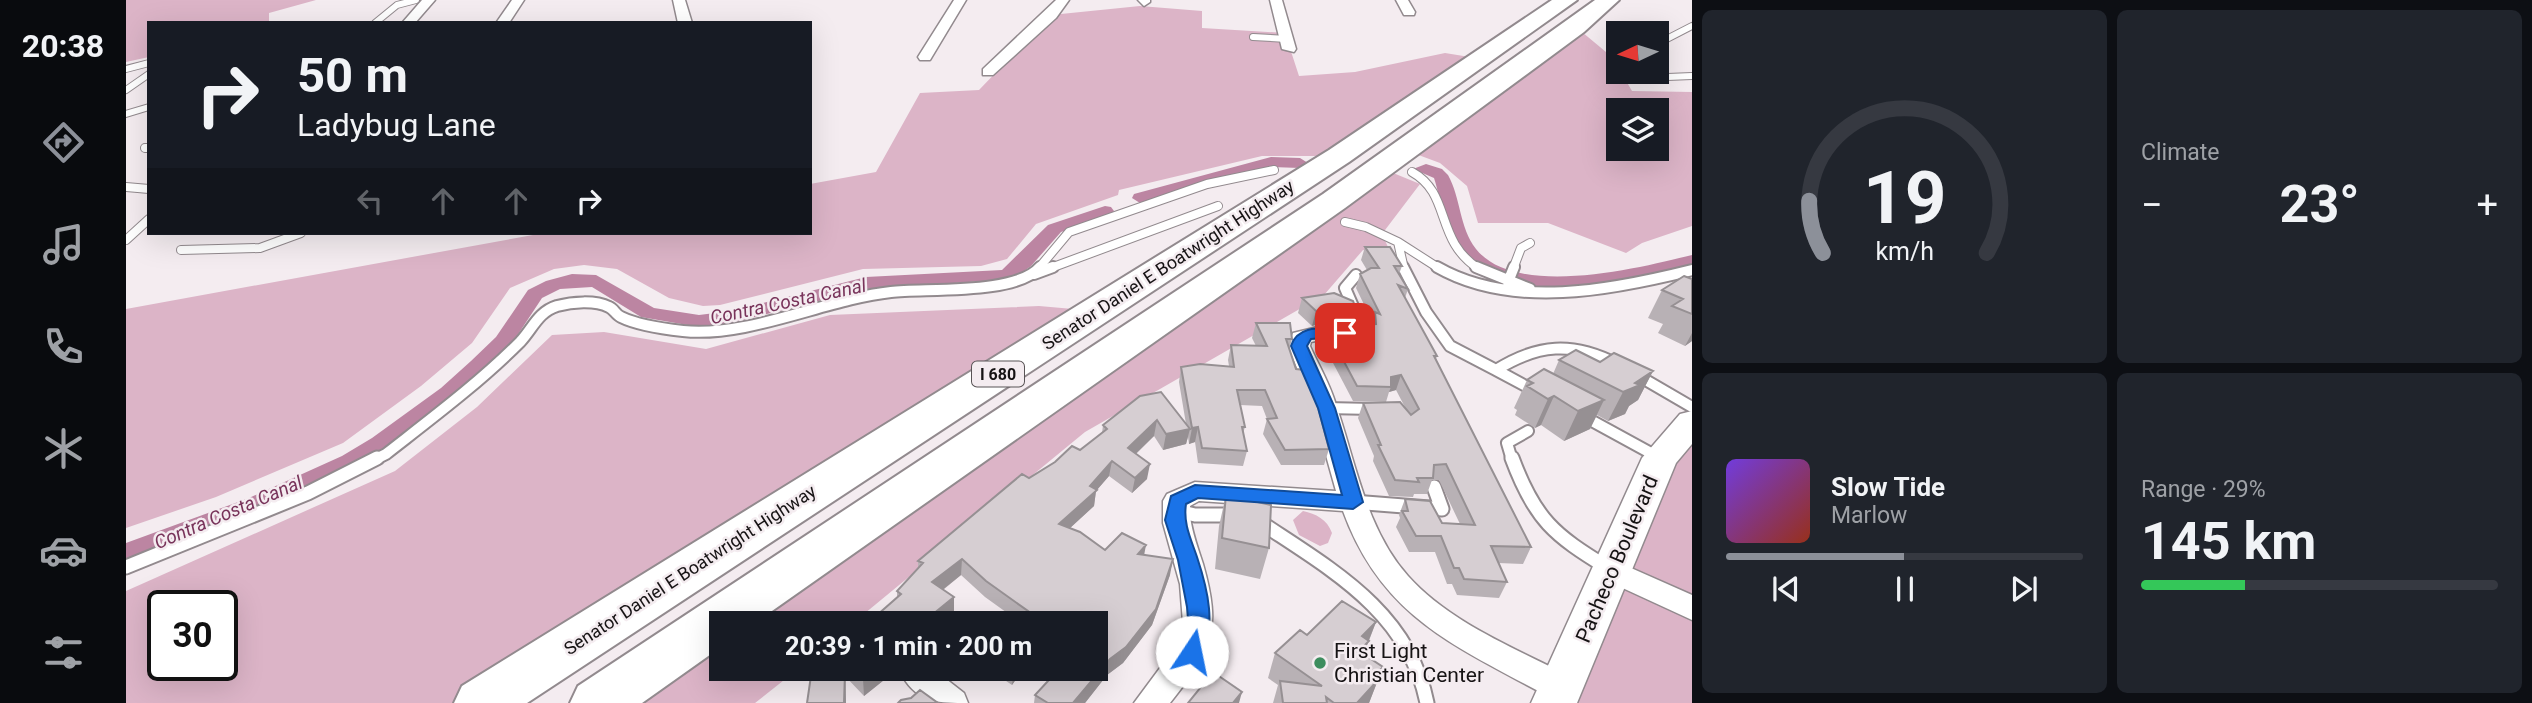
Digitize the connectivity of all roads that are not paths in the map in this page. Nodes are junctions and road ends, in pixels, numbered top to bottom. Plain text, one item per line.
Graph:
1 (415, 0) edge
2 (429, 0) edge
3 (518, 0) edge
4 (679, 0) edge
5 (960, 0) edge
6 (1063, 0) edge
7 (1276, 0) edge
8 (1402, 0) edge
9 (1617, 3) edge
10 (1409, 12) dead end
11 (1571, 13) edge
12 (374, 21) edge
13 (410, 21) edge
14 (503, 21) edge
15 (684, 21) edge
16 (1692, 27) edge
17 (1253, 37) dead end
18 (1670, 38) edge
19 (1288, 44) joint
20 (925, 57) dead end
21 (147, 64) edge
22 (126, 69) edge
23 (988, 72) dead end
24 (147, 75) edge
25 (1692, 76) edge
26 (1670, 77) edge
27 (126, 90) edge
28 (147, 108) edge
29 (126, 114) edge
30 (1274, 170) dead end
31 (1412, 172) dead end
32 (126, 187) edge
33 (147, 189) edge
34 (1218, 206) dead end
35 (147, 221) edge
36 (1345, 222) dead end
37 (299, 235) edge
38 (126, 240) edge
39 (1398, 242) junction
40 (1530, 243) dead end
41 (181, 250) dead end
42 (1692, 270) edge
43 (1033, 275) junction
44 (1356, 275) dead end
45 (1508, 282) junction
46 (1537, 291) junction
47 (1332, 332) edge
48 (1352, 333) edge
49 (1496, 370) junction
50 (1552, 400) edge
51 (1692, 407) edge
52 (1326, 408) junction
53 (1385, 409) edge
54 (1575, 412) edge
55 (1692, 422) edge
56 (1528, 432) dead end
57 (1660, 458) junction
58 (1434, 487) edge
59 (1353, 502) junction
60 (1176, 510) junction
61 (126, 567) edge
62 (1613, 571) junction
63 (1692, 608) edge
64 (924, 681) edge
65 (1557, 695) edge
66 (482, 703) edge
67 (598, 703) edge
68 (952, 703) edge
69 (1150, 703) edge
70 (1427, 703) edge

1 - 12 lane
2 - 13 street
3 - 14 street
4 - 15 street
5 - 20 street
6 - 23 street
7 - 19 street
8 - 10 street
9 - 11 highway
11 - 66 highway, Senator Daniel E Boatwright Highway / I 680
11 - 67 highway, I 680
16 - 18 lane
17 - 19 lane
21 - 22 lane
24 - 27 lane
25 - 26 lane
28 - 29 lane
30 - 43 lane
31 - 45 lane
32 - 33 lane
34 - 43 lane
35 - 38 lane
36 - 39 lane
37 - 41 lane
39 - 46 lane
39 - 49 lane
40 - 45 lane
42 - 46 lane
43 - 61 lane
44 - 48 lane
45 - 46 lane
47 - 52 street
49 - 50 lane
49 - 51 lane
52 - 53 lane
52 - 59 street
54 - 57 lane
55 - 57 main road, Pacheco Boulevard
56 - 62 lane
57 - 62 main road, Pacheco Boulevard
58 - 59 lane
59 - 60 street
59 - 65 street
60 - 69 street
60 - 70 lane
62 - 63 street
62 - 65 main road, Pacheco Boulevard
64 - 68 street

